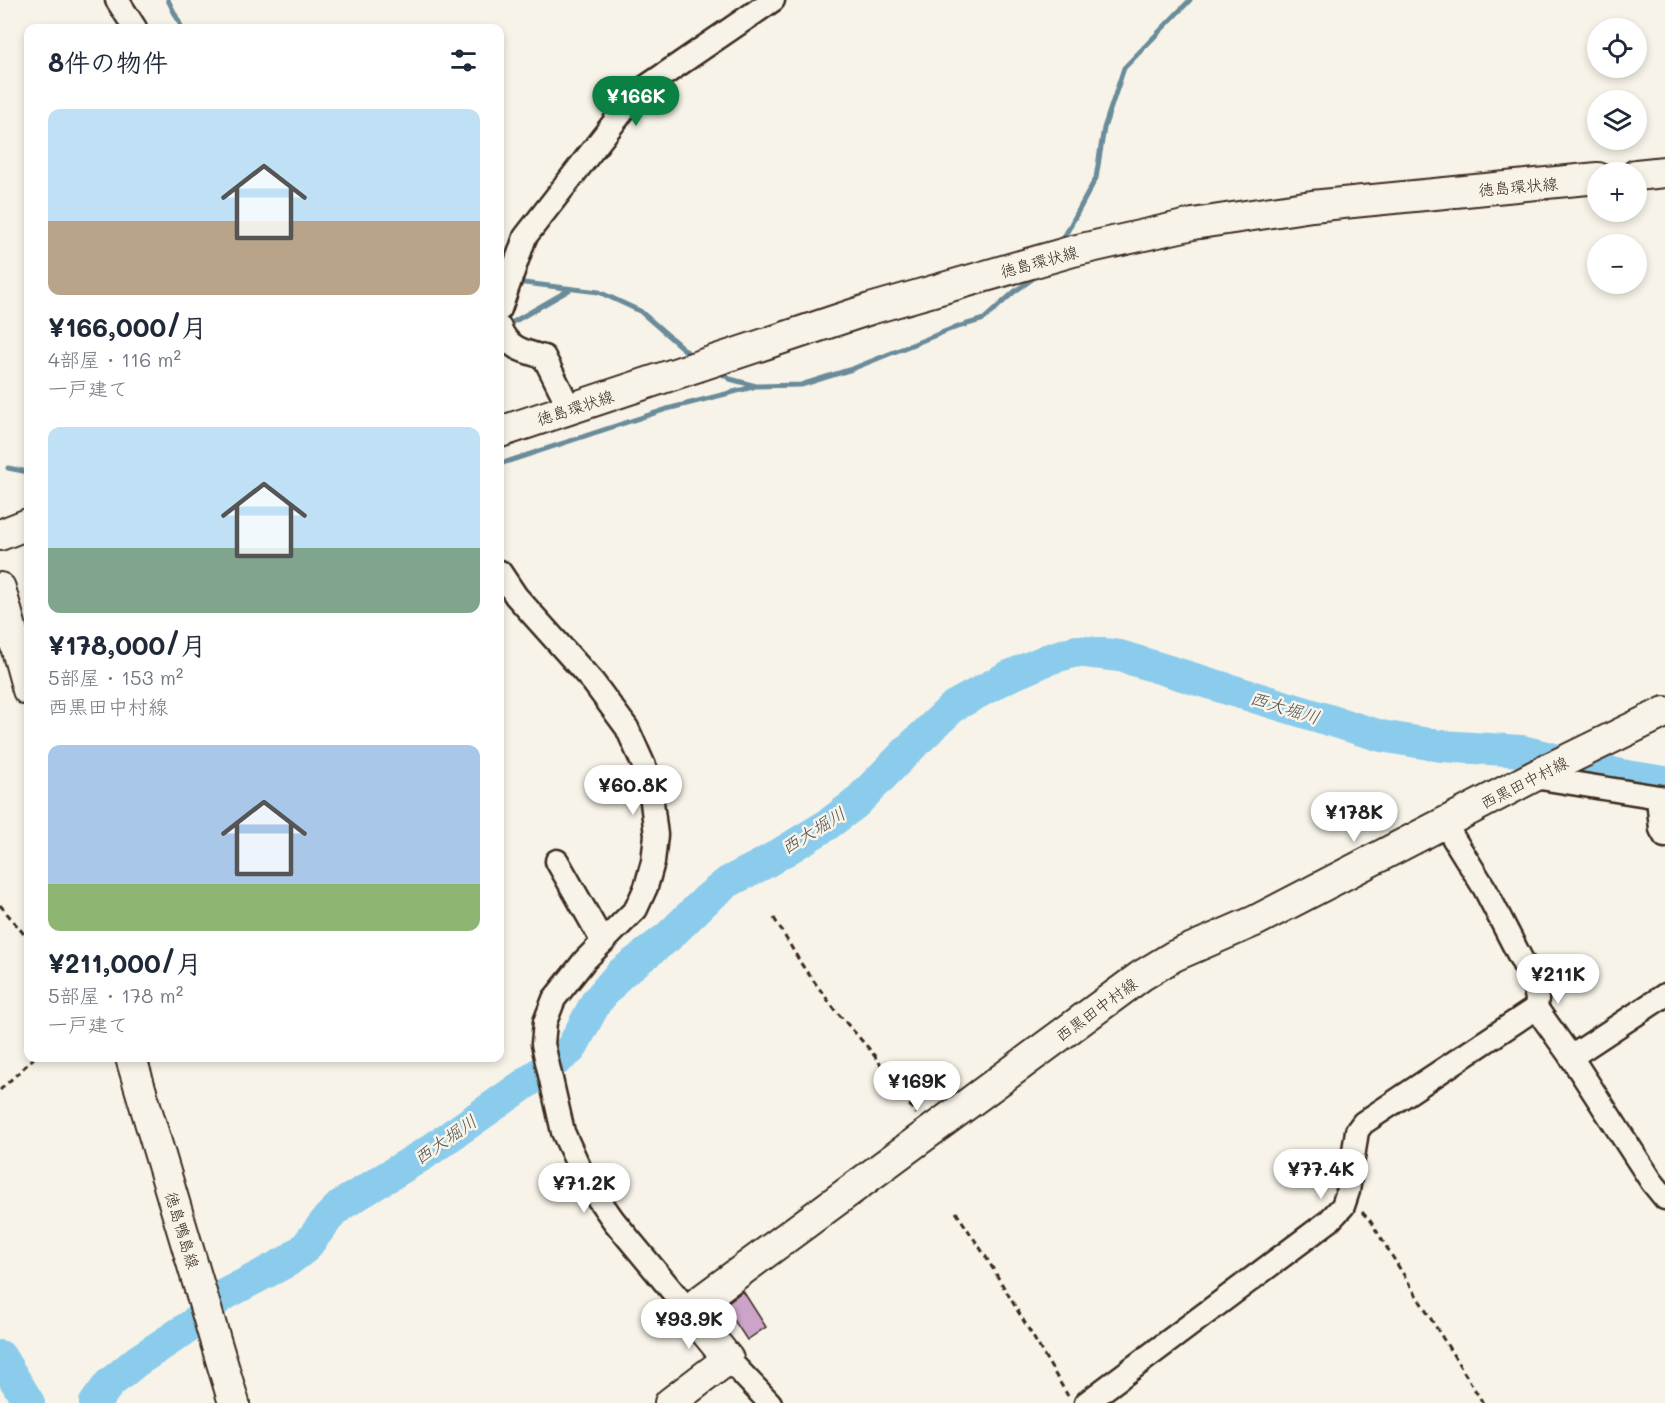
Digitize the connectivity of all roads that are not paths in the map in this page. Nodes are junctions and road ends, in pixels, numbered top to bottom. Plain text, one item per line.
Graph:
1 (117, 0) edge
2 (773, 0) edge
3 (132, 24) edge
4 (1665, 172) edge
5 (1647, 174) edge
6 (1587, 179) edge
7 (504, 295) edge
8 (504, 334) edge
9 (570, 409) junction
10 (504, 431) edge
11 (24, 526) edge
12 (0, 535) edge
13 (504, 578) edge
14 (0, 588) edge
15 (24, 675) edge
16 (1665, 712) edge
17 (1553, 766) junction
18 (1661, 797) edge
19 (1444, 823) junction
20 (1665, 836) edge
21 (557, 861) dead end
22 (603, 942) junction
23 (1665, 996) edge
24 (1536, 1008) junction
25 (1572, 1057) junction
26 (132, 1062) edge
27 (1665, 1198) edge
28 (688, 1310) junction
29 (728, 1359) junction
30 (234, 1403) edge
31 (670, 1403) edge
32 (770, 1403) edge
33 (1086, 1403) edge

1 - 3 street
2 - 7 street
4 - 5 main road
6 - 9 main road, 徳島環状線
8 - 9 street
9 - 10 main road, 徳島環状線
11 - 12 main road
13 - 22 street
14 - 15 main road
16 - 17 main road, 西黒田中村線
17 - 18 street
17 - 19 main road, 西黒田中村線
18 - 20 street
19 - 24 street
19 - 28 main road, 西黒田中村線
21 - 22 street
22 - 28 street
23 - 25 street
24 - 25 street
24 - 33 street
25 - 27 street
26 - 30 main road, 徳島鴨島線
28 - 29 main road
29 - 31 main road
29 - 32 street

